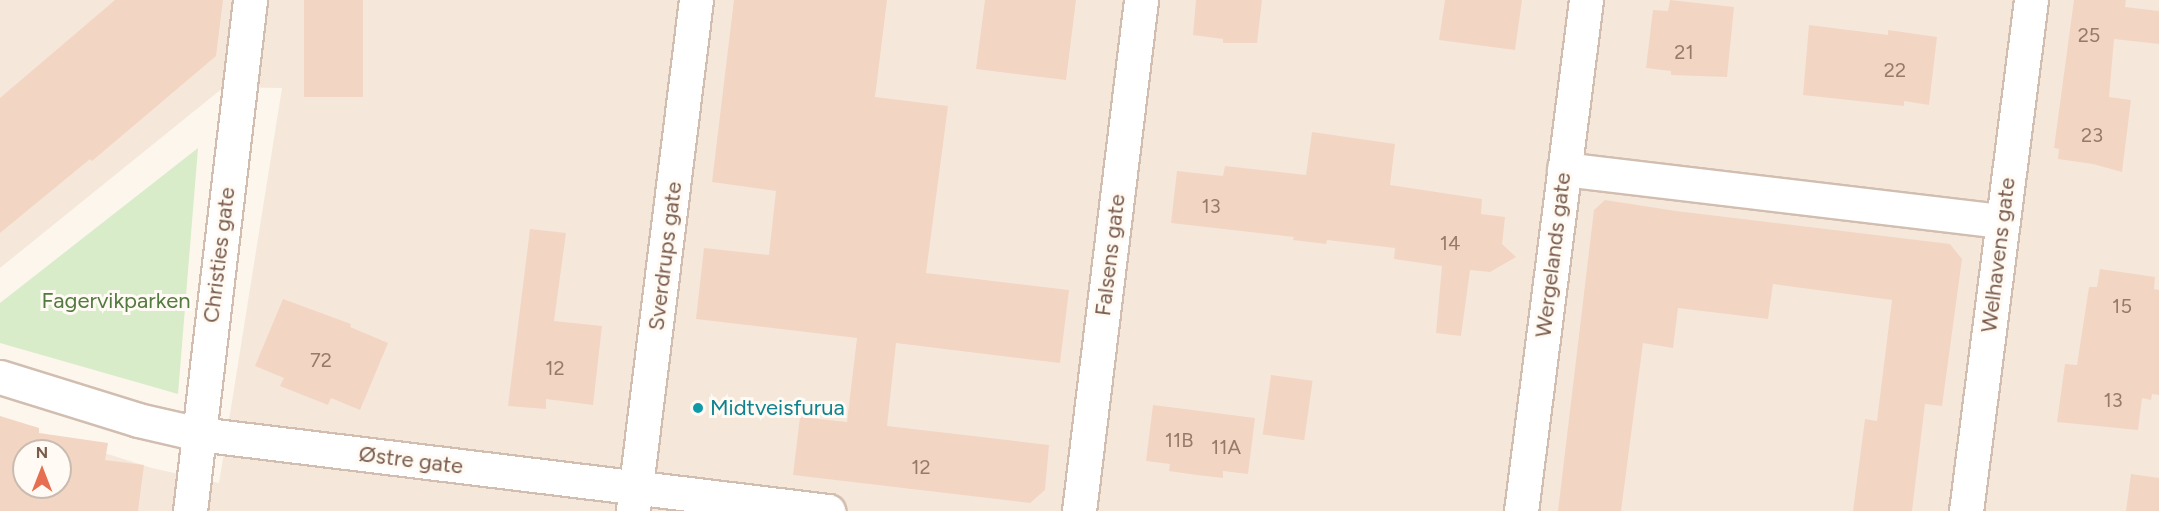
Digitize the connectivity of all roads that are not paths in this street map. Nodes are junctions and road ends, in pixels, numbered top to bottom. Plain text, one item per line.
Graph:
1 (250, 0) edge
2 (696, 0) edge
3 (1141, 0) edge
4 (1586, 0) edge
5 (2031, 0) edge
6 (1564, 169) junction
7 (2002, 221) junction
8 (0, 377) edge
9 (199, 434) junction
10 (635, 500) edge
11 (190, 511) edge
12 (828, 511) edge
13 (1079, 511) edge
14 (1521, 511) edge
15 (1966, 511) edge

1 - 9 street, Christies gate
2 - 10 street, Sverdrups gate
3 - 13 street, Falsens gate
4 - 6 street, Wergelands gate
5 - 7 street, Welhavens gate
6 - 7 street
6 - 14 street, Wergelands gate
7 - 15 street, Welhavens gate
8 - 9 street, Østre gate
9 - 10 street, Østre gate
9 - 11 street, Christies gate
10 - 12 street, Østre gate

